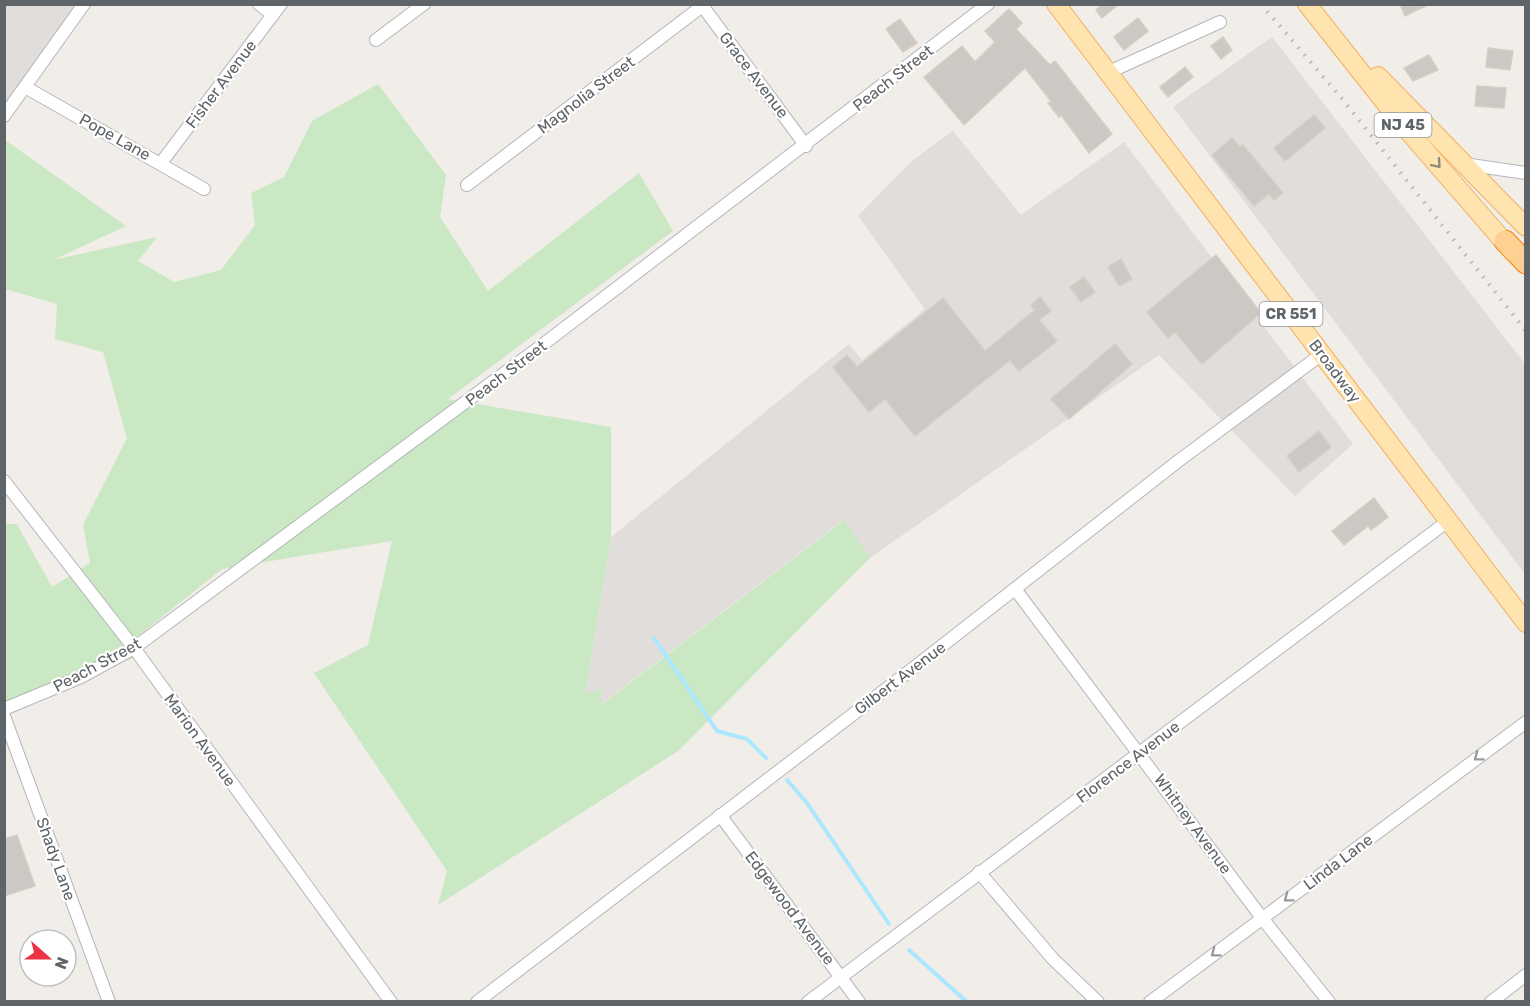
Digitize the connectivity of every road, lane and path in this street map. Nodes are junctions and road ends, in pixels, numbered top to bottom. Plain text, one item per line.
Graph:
1 (84, 4) edge
2 (259, 4) edge
3 (424, 4) edge
4 (988, 4) edge
5 (1056, 4) edge
6 (1308, 4) edge
7 (703, 5) edge
8 (277, 10) edge
9 (1220, 22) dead end
10 (376, 40) dead end
11 (1109, 72) junction
12 (25, 87) junction
13 (4, 116) edge
14 (806, 146) junction
15 (161, 163) junction
16 (1461, 163) junction
17 (1526, 173) edge
18 (467, 185) dead end
19 (204, 189) dead end
20 (1526, 227) edge
21 (1505, 241) junction
22 (1526, 263) edge
23 (1526, 269) edge
24 (1322, 354) junction
25 (4, 481) edge
26 (1448, 521) junction
27 (1015, 589) junction
28 (1526, 623) edge
29 (134, 648) junction
30 (4, 709) edge
31 (4, 716) edge
32 (1526, 722) edge
33 (1140, 753) junction
34 (720, 815) junction
35 (979, 872) junction
36 (1262, 918) junction
37 (1526, 975) edge
38 (842, 976) junction
39 (109, 1002) edge
40 (391, 1002) edge
41 (477, 1002) edge
42 (808, 1002) edge
43 (859, 1002) edge
44 (1098, 1002) edge
45 (1150, 1002) edge
46 (1329, 1002) edge
47 (1491, 1002) edge

1 - 12 street
2 - 8 street
3 - 10 street
4 - 14 street, Peach Street
5 - 11 main road, Broadway / CR 551
6 - 16 main road, NJ 45
6 -> 21 main road, NJ 45
7 - 14 street, Grace Avenue
7 - 18 street, Magnolia Street
8 - 15 street, Fisher Avenue
9 - 11 street
11 - 24 main road, Broadway / CR 551
12 - 13 street
12 - 15 street, Pope Lane
14 - 29 street, Peach Street
15 - 19 street, Pope Lane
16 - 17 street
16 - 20 main road, NJ 45
21 - 22 highway
21 - 23 main road, NJ 45
24 - 26 main road, Broadway / CR 551
24 - 27 street, Gilbert Avenue
25 - 29 street, Marion Avenue
26 - 28 main road, Broadway / CR 551
26 - 33 street, Florence Avenue
27 - 33 street, Whitney Avenue
27 - 34 street, Gilbert Avenue
29 - 30 street, Peach Street
29 - 40 street, Marion Avenue
31 - 39 street, Shady Lane
32 -> 36 street, Linda Lane
33 - 35 street, Florence Avenue
33 - 36 street, Whitney Avenue
34 - 38 street, Edgewood Avenue
34 - 41 street, Gilbert Avenue
35 - 38 street, Florence Avenue
35 - 44 street
36 -> 45 street, Linda Lane
36 - 46 street, Whitney Avenue
37 - 47 street
38 - 42 street, Florence Avenue
38 - 43 street, Edgewood Avenue

